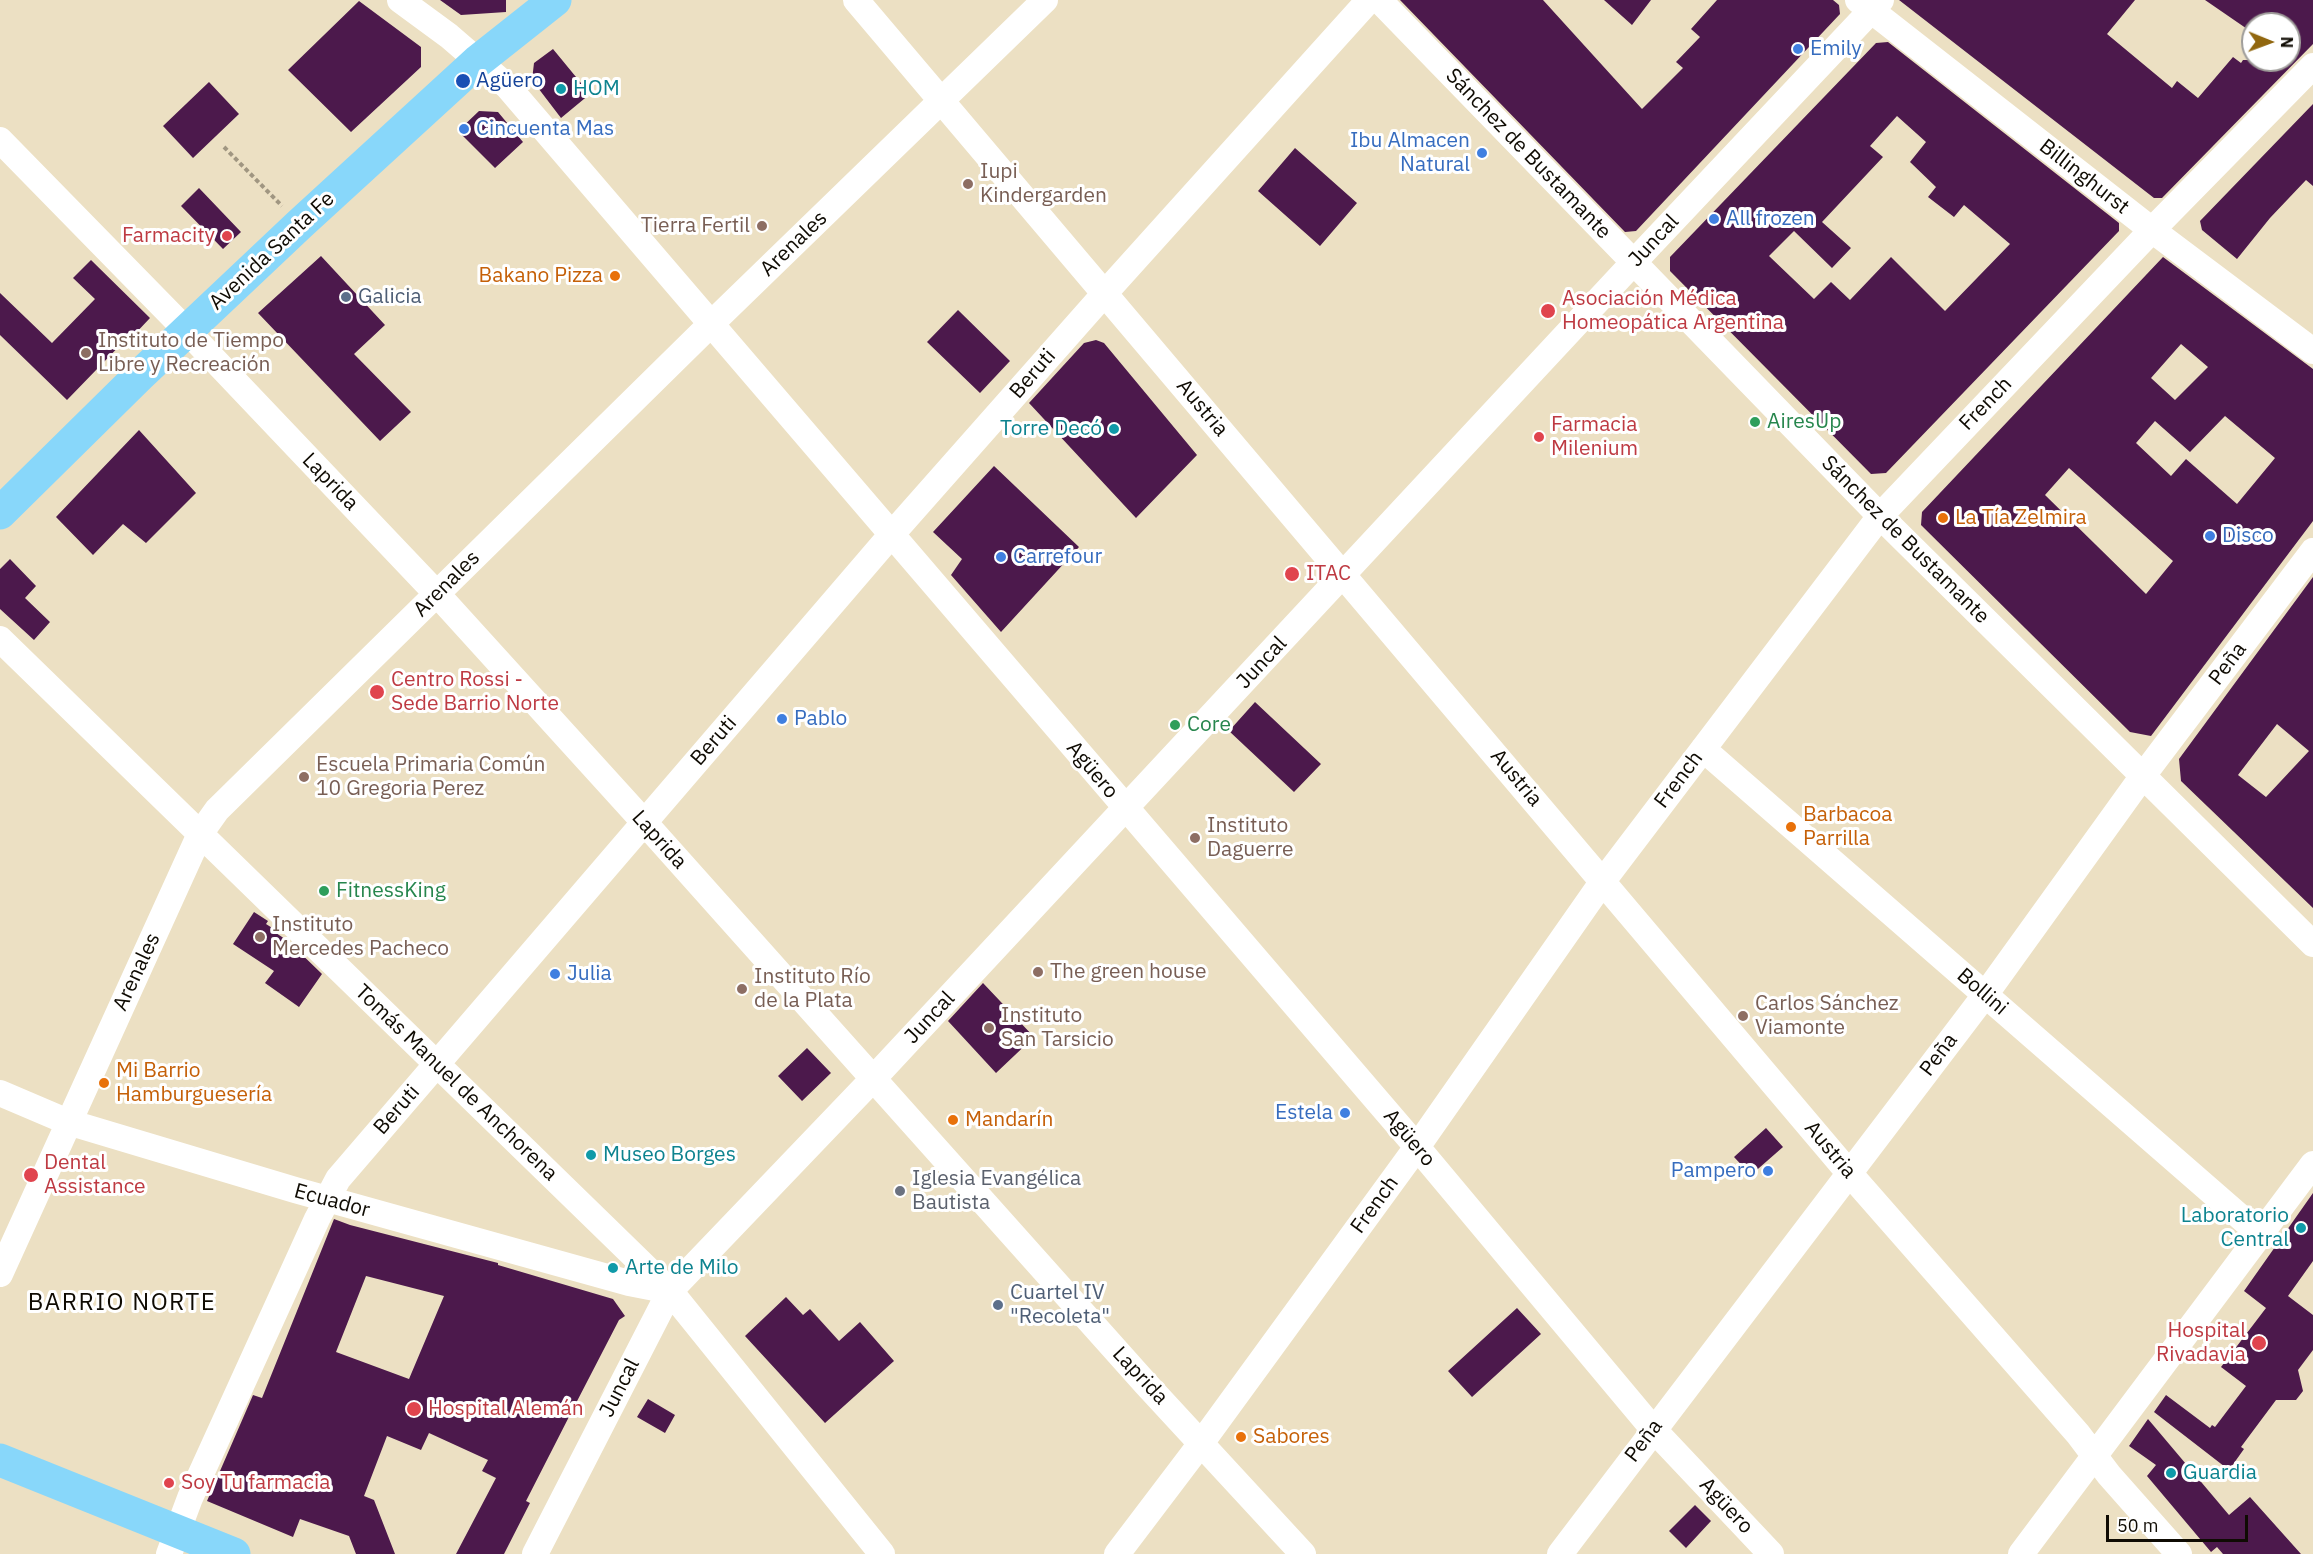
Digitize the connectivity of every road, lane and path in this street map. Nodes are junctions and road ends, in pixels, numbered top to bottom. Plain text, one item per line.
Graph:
1 (400, 0) edge
2 (555, 0) edge
3 (856, 0) edge
4 (1045, 0) edge
5 (1369, 0) edge
6 (1379, 0) edge
7 (1870, 3) edge
8 (478, 61) junction
9 (2313, 66) edge
10 (943, 101) junction
11 (0, 140) edge
12 (224, 147) dead end
13 (300, 224) junction
14 (2152, 230) junction
15 (1633, 263) junction
16 (1105, 293) junction
17 (711, 324) junction
18 (186, 330) junction
19 (2313, 351) edge
20 (0, 513) edge
21 (1880, 516) junction
22 (892, 534) junction
23 (2313, 551) edge
24 (1344, 575) junction
25 (437, 594) junction
26 (0, 639) edge
27 (1703, 748) junction
28 (2142, 777) junction
29 (1125, 808) junction
30 (644, 822) junction
31 (200, 834) junction
32 (1603, 881) junction
33 (2313, 944) edge
34 (1984, 994) junction
35 (436, 1064) junction
36 (872, 1080) junction
37 (0, 1093) edge
38 (68, 1122) junction
39 (1417, 1148) junction
40 (2313, 1164) edge
41 (1850, 1174) junction
42 (327, 1199) junction
43 (604, 1228) junction
44 (2261, 1235) junction
45 (573, 1267) junction
46 (0, 1274) edge
47 (670, 1291) junction
48 (1653, 1429) junction
49 (1202, 1442) junction
50 (2095, 1456) junction
51 (0, 1460) edge
52 (174, 1543) edge
53 (234, 1554) edge
54 (535, 1554) edge
55 (882, 1554) edge
56 (1117, 1554) edge
57 (1303, 1554) edge
58 (1560, 1554) edge
59 (1771, 1554) edge
60 (2021, 1554) edge
61 (2179, 1554) edge

1 - 8 street, Agüero
2 - 8 main road, Avenida Santa Fe
3 - 10 street, Austria
4 - 10 street, Arenales
5 - 16 street, Beruti
6 - 15 street, Sánchez de Bustamante
7 - 14 street, Billinghurst
7 - 15 street, Juncal
8 - 13 main road, Avenida Santa Fe
8 - 17 street, Agüero
9 - 14 street, French
10 - 16 street, Austria
10 - 17 street, Arenales
11 - 18 street, Laprida
12 - 13 path
13 - 18 main road, Avenida Santa Fe
14 - 19 street, Billinghurst
14 - 21 street, French
15 - 21 street, Sánchez de Bustamante
15 - 24 street, Juncal
16 - 22 street, Beruti
16 - 24 street, Austria
17 - 22 street, Agüero
17 - 25 street, Arenales
18 - 20 main road, Avenida Santa Fe
18 - 25 street, Laprida
21 - 27 street, French
21 - 28 street, Sánchez de Bustamante
22 - 29 street, Agüero
22 - 30 street, Beruti
23 - 28 street, Peña
24 - 29 street, Juncal
24 - 32 street, Austria
25 - 30 street, Laprida
25 - 31 street, Arenales
26 - 31 street, Tomás Manuel de Anchorena
27 - 32 street, French
27 - 34 street, Bollini
28 - 33 street, Sánchez de Bustamante
28 - 34 street, Peña
29 - 36 street, Juncal
29 - 39 street, Agüero
30 - 35 street, Beruti
30 - 36 street, Laprida
31 - 35 street, Tomás Manuel de Anchorena
31 - 38 street, Arenales
32 - 39 street, French
32 - 41 street, Austria
34 - 41 street, Peña
34 - 44 street, Bollini
35 - 42 street, Beruti
35 - 43 street, Tomás Manuel de Anchorena
36 - 47 street, Juncal
36 - 49 street, Laprida
37 - 38 street, Ecuador
38 - 42 street, Ecuador
38 - 46 street, Arenales
39 - 48 street, Agüero
39 - 49 street, French
40 - 44 street
41 - 48 street, Peña
41 - 50 street, Austria
42 - 45 street, Ecuador
42 - 52 street, Beruti
43 - 45 street
43 - 47 street, Tomás Manuel de Anchorena
44 - 50 street
45 - 47 street, Ecuador
47 - 54 street, Juncal
47 - 55 street, Tomás Manuel de Anchorena
48 - 58 street, Peña
48 - 59 street, Agüero
49 - 56 street, French
49 - 57 street, Laprida
50 - 60 street
50 - 61 street, Austria
51 - 52 main road
52 - 53 main road

